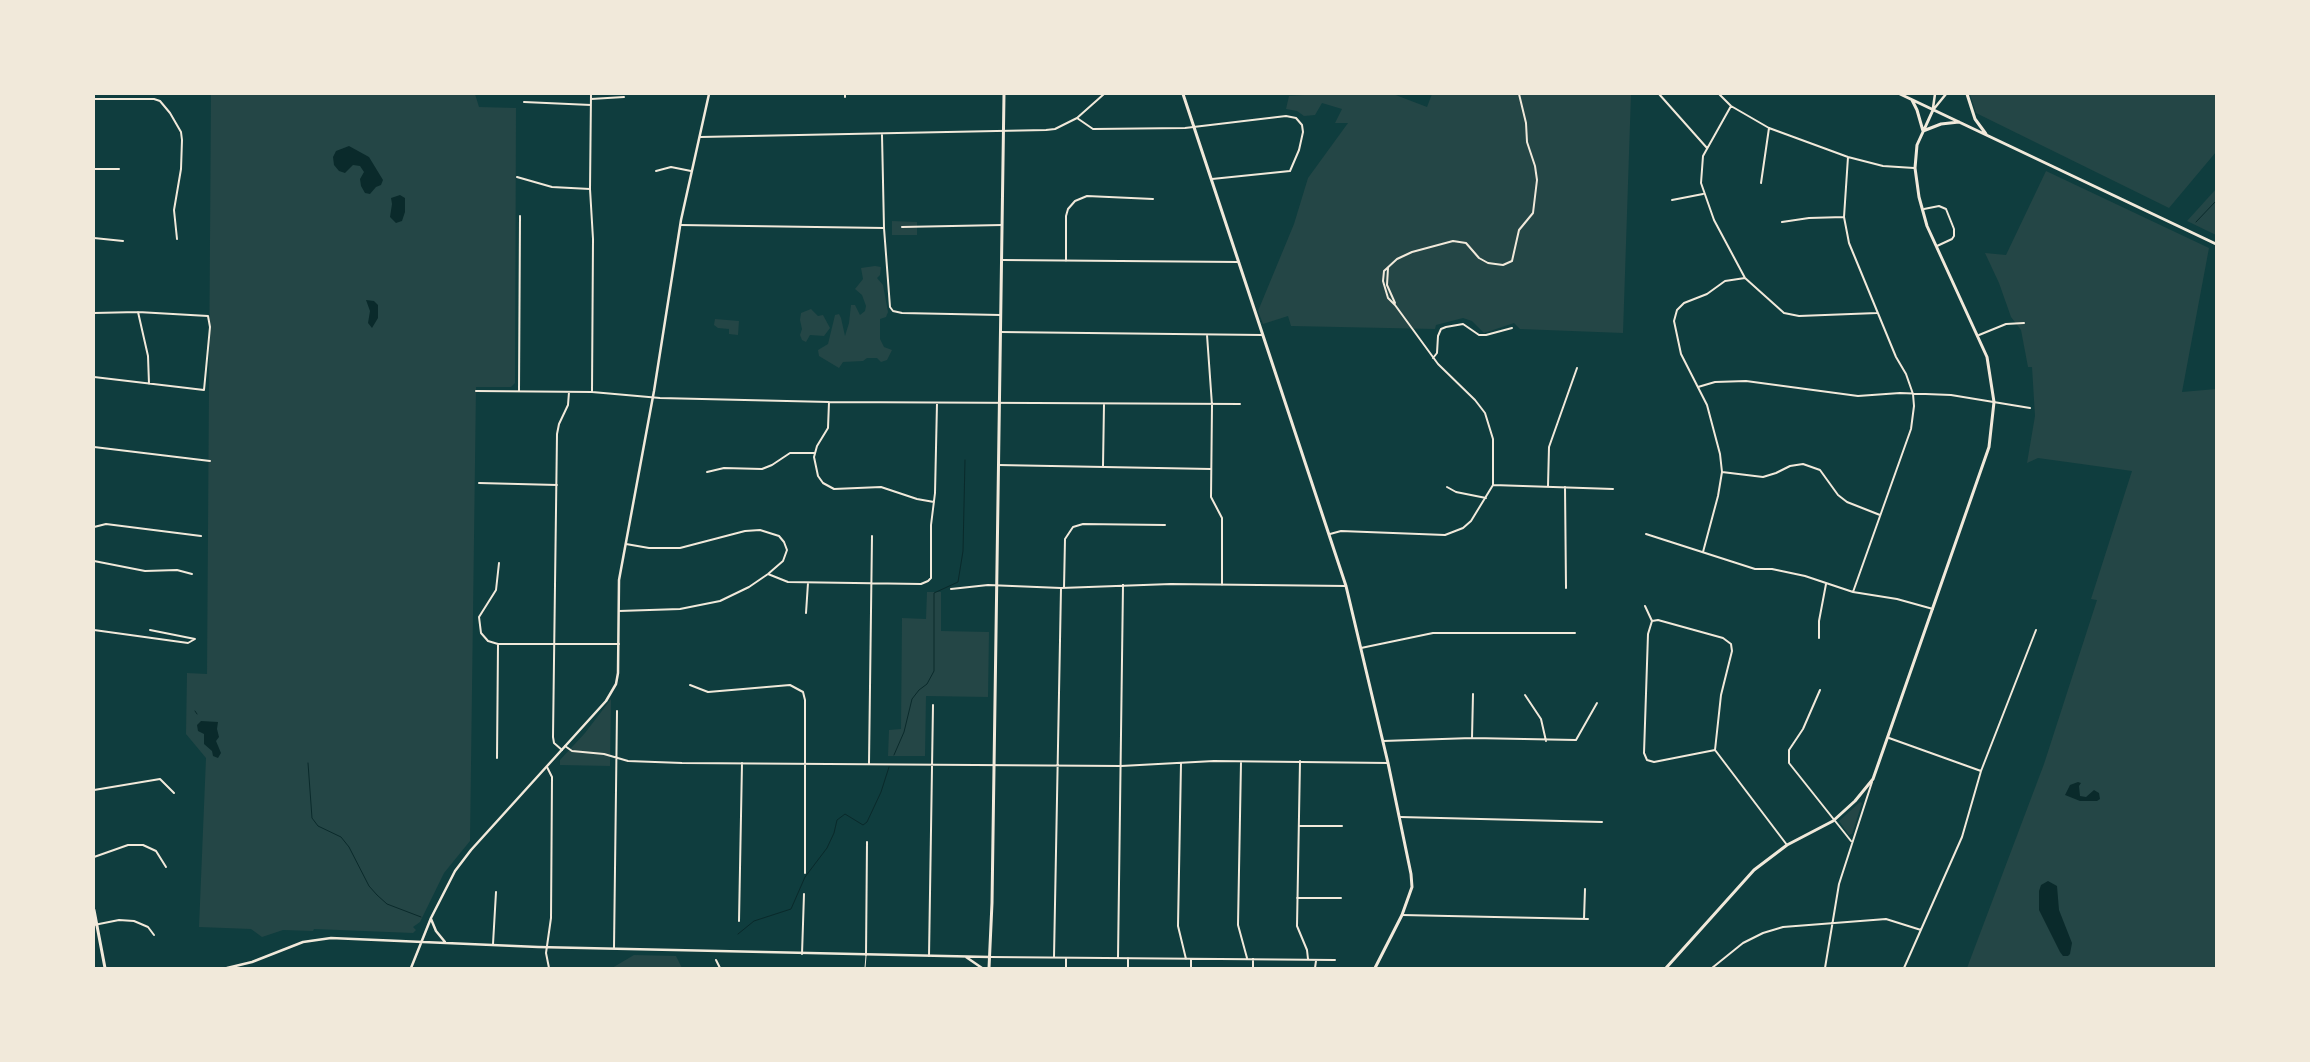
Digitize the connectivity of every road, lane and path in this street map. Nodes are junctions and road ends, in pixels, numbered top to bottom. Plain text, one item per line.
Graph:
1 (591, 94) edge
2 (709, 94) edge
3 (1004, 94) edge
4 (1104, 94) edge
5 (1182, 94) edge
6 (1519, 94) edge
7 (1659, 94) edge
8 (1719, 94) edge
9 (1900, 94) edge
10 (1935, 94) edge
11 (1946, 94) edge
12 (1967, 94) edge
13 (624, 97) dead end
14 (591, 99) junction
15 (1911, 99) junction
16 (94, 100) edge
17 (524, 102) dead end
18 (591, 104) junction
19 (1731, 106) junction
20 (1933, 110) junction
21 (1077, 118) junction
22 (1960, 122) junction
23 (1194, 127) junction
24 (1769, 128) junction
25 (1922, 131) junction
26 (1003, 132) junction
27 (882, 134) junction
28 (1986, 135) junction
29 (700, 137) junction
30 (1707, 148) junction
31 (1848, 157) junction
32 (1915, 168) junction
33 (94, 169) edge
34 (119, 169) dead end
35 (656, 171) dead end
36 (692, 171) junction
37 (517, 177) dead end
38 (1210, 179) junction
39 (1761, 183) dead end
40 (590, 189) junction
41 (1703, 194) junction
42 (1153, 198) dead end
43 (1672, 200) dead end
44 (1921, 209) junction
45 (520, 216) dead end
46 (1844, 217) junction
47 (1782, 222) dead end
48 (680, 225) junction
49 (1002, 225) junction
50 (902, 227) dead end
51 (884, 228) junction
52 (94, 238) edge
53 (177, 239) dead end
54 (123, 241) dead end
55 (2216, 244) edge
56 (1937, 246) junction
57 (1001, 260) junction
58 (1066, 261) junction
59 (1238, 262) junction
60 (1388, 268) junction
61 (1745, 278) junction
62 (1395, 305) junction
63 (138, 312) junction
64 (94, 313) edge
65 (1877, 313) junction
66 (1000, 315) junction
67 (2024, 323) dead end
68 (1512, 328) dead end
69 (1000, 332) junction
70 (1207, 335) junction
71 (1262, 335) junction
72 (1979, 335) junction
73 (1433, 358) junction
74 (1577, 368) dead end
75 (94, 377) edge
76 (149, 384) junction
77 (1698, 387) junction
78 (476, 391) dead end
79 (519, 391) junction
80 (569, 392) junction
81 (592, 392) junction
82 (1913, 394) junction
83 (653, 396) junction
84 (828, 402) junction
85 (1994, 402) junction
86 (937, 403) junction
87 (999, 403) junction
88 (1104, 404) junction
89 (1240, 404) dead end
90 (1212, 405) junction
91 (2030, 408) dead end
92 (94, 447) edge
93 (815, 453) junction
94 (210, 461) dead end
95 (998, 465) junction
96 (1103, 466) junction
97 (1211, 469) junction
98 (707, 472) dead end
99 (1722, 472) junction
100 (479, 483) dead end
101 (557, 485) junction
102 (1493, 485) junction
103 (1548, 486) junction
104 (1565, 487) junction
105 (1448, 488) dead end
106 (1613, 489) dead end
107 (1486, 498) junction
108 (934, 502) junction
109 (1880, 514) junction
110 (1164, 525) dead end
111 (94, 527) edge
112 (1329, 534) junction
113 (1646, 534) dead end
114 (201, 536) dead end
115 (872, 536) dead end
116 (626, 544) junction
117 (1703, 552) junction
118 (94, 561) edge
119 (499, 563) dead end
120 (192, 574) dead end
121 (768, 574) junction
122 (808, 583) junction
123 (871, 583) junction
124 (1826, 584) junction
125 (1123, 585) junction
126 (1222, 585) junction
127 (997, 586) junction
128 (1346, 586) junction
129 (1062, 588) junction
130 (1566, 588) dead end
131 (951, 589) dead end
132 (1853, 592) junction
133 (1645, 606) dead end
134 (1934, 609) junction
135 (619, 611) junction
136 (806, 613) dead end
137 (1652, 621) junction
138 (94, 630) edge
139 (150, 630) dead end
140 (2036, 630) dead end
141 (1574, 633) dead end
142 (1818, 638) dead end
143 (498, 644) junction
144 (619, 644) junction
145 (554, 645) junction
146 (1362, 648) junction
147 (690, 685) dead end
148 (1820, 690) dead end
149 (1473, 694) dead end
150 (1525, 695) dead end
151 (1597, 703) dead end
152 (933, 705) dead end
153 (618, 711) dead end
154 (1472, 738) junction
155 (1889, 738) junction
156 (1383, 740) junction
157 (1546, 741) junction
158 (565, 746) junction
159 (562, 750) junction
160 (1714, 750) junction
161 (497, 758) dead end
162 (617, 758) junction
163 (1241, 762) junction
164 (1300, 762) junction
165 (742, 763) junction
166 (869, 763) junction
167 (932, 763) junction
168 (805, 764) junction
169 (994, 764) junction
170 (1181, 764) junction
171 (1388, 764) junction
172 (1058, 765) junction
173 (1121, 766) junction
174 (547, 767) junction
175 (1981, 771) junction
176 (1873, 778) junction
177 (94, 790) edge
178 (174, 793) dead end
179 (1400, 817) junction
180 (1833, 821) junction
181 (1602, 822) dead end
182 (1299, 826) junction
183 (1342, 826) dead end
184 (867, 842) dead end
185 (1851, 842) junction
186 (1787, 846) junction
187 (94, 856) edge
188 (166, 867) dead end
189 (805, 873) dead end
190 (1585, 889) dead end
191 (496, 892) dead end
192 (804, 894) dead end
193 (1298, 898) junction
194 (1341, 898) dead end
195 (94, 910) edge
196 (1402, 915) junction
197 (431, 918) junction
198 (1584, 919) junction
199 (1588, 919) dead end
200 (739, 921) dead end
201 (1831, 923) junction
202 (95, 925) edge
203 (1921, 930) junction
204 (154, 935) dead end
205 (421, 941) junction
206 (446, 943) junction
207 (493, 945) junction
208 (546, 947) junction
209 (614, 948) junction
210 (802, 954) junction
211 (866, 955) junction
212 (929, 956) junction
213 (964, 956) junction
214 (990, 957) junction
215 (1054, 957) junction
216 (1066, 958) junction
217 (1118, 958) junction
218 (1128, 958) junction
219 (1186, 959) junction
220 (1191, 959) junction
221 (1247, 959) junction
222 (1253, 959) junction
223 (1308, 959) junction
224 (716, 960) dead end
225 (1316, 960) junction
226 (1334, 960) dead end
227 (105, 968) edge
228 (227, 968) edge
229 (411, 968) edge
230 (548, 968) edge
231 (720, 968) edge
232 (865, 968) edge
233 (982, 968) edge
234 (989, 968) edge
235 (1066, 968) edge
236 (1128, 968) edge
237 (1191, 968) edge
238 (1252, 968) edge
239 (1316, 968) edge
240 (1375, 968) edge
241 (1666, 968) edge
242 (1712, 968) edge
243 (1825, 968) edge
244 (1904, 968) edge

1 - 14 street
2 - 29 street
3 - 26 main road
4 - 21 street
5 - 23 main road
6 - 60 street
7 - 30 street
8 - 19 street
9 - 15 main road
10 - 20 street
11 - 20 street
12 - 28 main road
13 - 14 street
14 - 18 street
15 - 20 main road
15 - 25 main road
16 - 53 street
17 - 18 street
18 - 40 street
19 - 24 street
19 - 30 street
20 - 22 main road
20 - 25 main road
21 - 23 street
21 - 26 street
22 - 25 main road
22 - 28 main road
23 - 38 main road
23 - 38 street
24 - 31 street
24 - 39 street
25 - 32 main road
26 - 27 street
26 - 49 main road
27 - 29 street
27 - 51 street
28 - 55 main road
29 - 36 street
30 - 41 street
31 - 32 street
31 - 46 street
32 - 44 main road
33 - 34 street
35 - 36 street
36 - 48 street
37 - 40 street
38 - 59 main road
40 - 81 street
41 - 43 street
41 - 61 street
42 - 58 street
44 - 56 main road
44 - 56 street
45 - 79 street
46 - 47 street
46 - 65 street
48 - 51 street
48 - 83 street
49 - 50 street
49 - 57 main road
51 - 66 street
52 - 54 street
56 - 72 main road
57 - 58 street
57 - 66 main road
58 - 59 street
59 - 71 main road
60 - 62 street
60 - 62 street
61 - 65 street
61 - 77 street
62 - 73 street
63 - 64 street
63 - 76 street
63 - 76 street
65 - 82 street
66 - 69 main road
67 - 72 street
68 - 73 street
69 - 70 street
69 - 87 main road
70 - 71 street
70 - 90 street
71 - 112 main road
72 - 85 main road
73 - 102 street
74 - 103 street
75 - 76 street
77 - 82 street
77 - 99 street
78 - 79 street
79 - 80 street
80 - 81 street
80 - 101 street
81 - 83 street
82 - 85 street
82 - 109 street
83 - 84 street
83 - 116 street
84 - 86 street
84 - 93 street
85 - 91 street
85 - 134 main road
86 - 87 street
86 - 108 street
87 - 88 street
87 - 95 main road
88 - 90 street
88 - 96 street
89 - 90 street
90 - 97 street
92 - 94 street
93 - 98 street
93 - 108 street
95 - 96 street
95 - 127 main road
96 - 97 street
97 - 126 street
99 - 109 street
99 - 117 street
100 - 101 street
101 - 145 street
102 - 103 street
102 - 107 street
103 - 104 street
104 - 106 street
104 - 130 street
105 - 107 street
107 - 112 street
108 - 123 street
109 - 132 street
110 - 129 street
111 - 114 street
112 - 128 main road
113 - 117 street
115 - 123 street
116 - 121 street
116 - 135 street
117 - 124 street
118 - 120 street
119 - 143 street
121 - 122 street
121 - 135 street
122 - 123 street
122 - 136 street
123 - 166 street
124 - 132 street
124 - 142 street
125 - 126 street
125 - 129 street
125 - 173 street
126 - 128 street
127 - 129 street
127 - 131 street
127 - 169 main road
128 - 146 main road
129 - 172 street
132 - 134 street
133 - 137 street
134 - 155 main road
135 - 144 street
137 - 160 street
137 - 160 street
138 - 139 street
140 - 175 street
141 - 146 street
143 - 145 street
143 - 161 street
144 - 145 street
144 - 158 street
145 - 159 street
146 - 156 main road
147 - 168 street
148 - 180 street
149 - 154 street
150 - 157 street
151 - 157 street
152 - 167 street
153 - 162 street
154 - 156 street
154 - 157 street
155 - 175 street
155 - 176 main road
156 - 171 main road
158 - 159 street
158 - 162 street
159 - 174 street
160 - 186 street
162 - 165 street
162 - 209 street
163 - 164 street
163 - 170 street
163 - 221 street
164 - 171 street
164 - 182 street
165 - 168 street
165 - 200 street
166 - 167 street
166 - 168 street
167 - 169 street
167 - 212 street
168 - 189 street
169 - 172 street
169 - 214 main road
170 - 173 street
170 - 219 street
171 - 179 main road
172 - 173 street
172 - 215 street
173 - 217 street
174 - 197 street
174 - 208 street
175 - 203 street
176 - 180 main road
176 - 185 street
177 - 178 street
179 - 181 street
179 - 196 main road
180 - 185 street
180 - 186 main road
182 - 183 street
182 - 193 street
184 - 211 street
185 - 201 street
186 - 241 main road
187 - 188 street
190 - 198 street
191 - 207 street
192 - 210 street
193 - 194 street
193 - 223 street
195 - 202 main road
196 - 198 street
196 - 240 main road
197 - 205 street
197 - 206 street
198 - 199 street
201 - 203 street
201 - 242 street
201 - 243 street
202 - 204 street
202 - 227 main road
203 - 244 street
205 - 206 street
205 - 228 street
205 - 229 street
206 - 207 street
207 - 208 street
208 - 209 street
208 - 230 street
209 - 210 street
210 - 211 street
211 - 212 street
211 - 232 lane
212 - 213 street
213 - 214 street
213 - 233 street
214 - 215 street
214 - 234 main road
215 - 216 street
216 - 217 street
216 - 235 street
217 - 218 street
218 - 219 street
218 - 236 street
219 - 220 street
220 - 221 street
220 - 237 street
221 - 222 street
222 - 223 street
222 - 238 street
223 - 225 street
224 - 231 street
225 - 226 street
225 - 239 street

